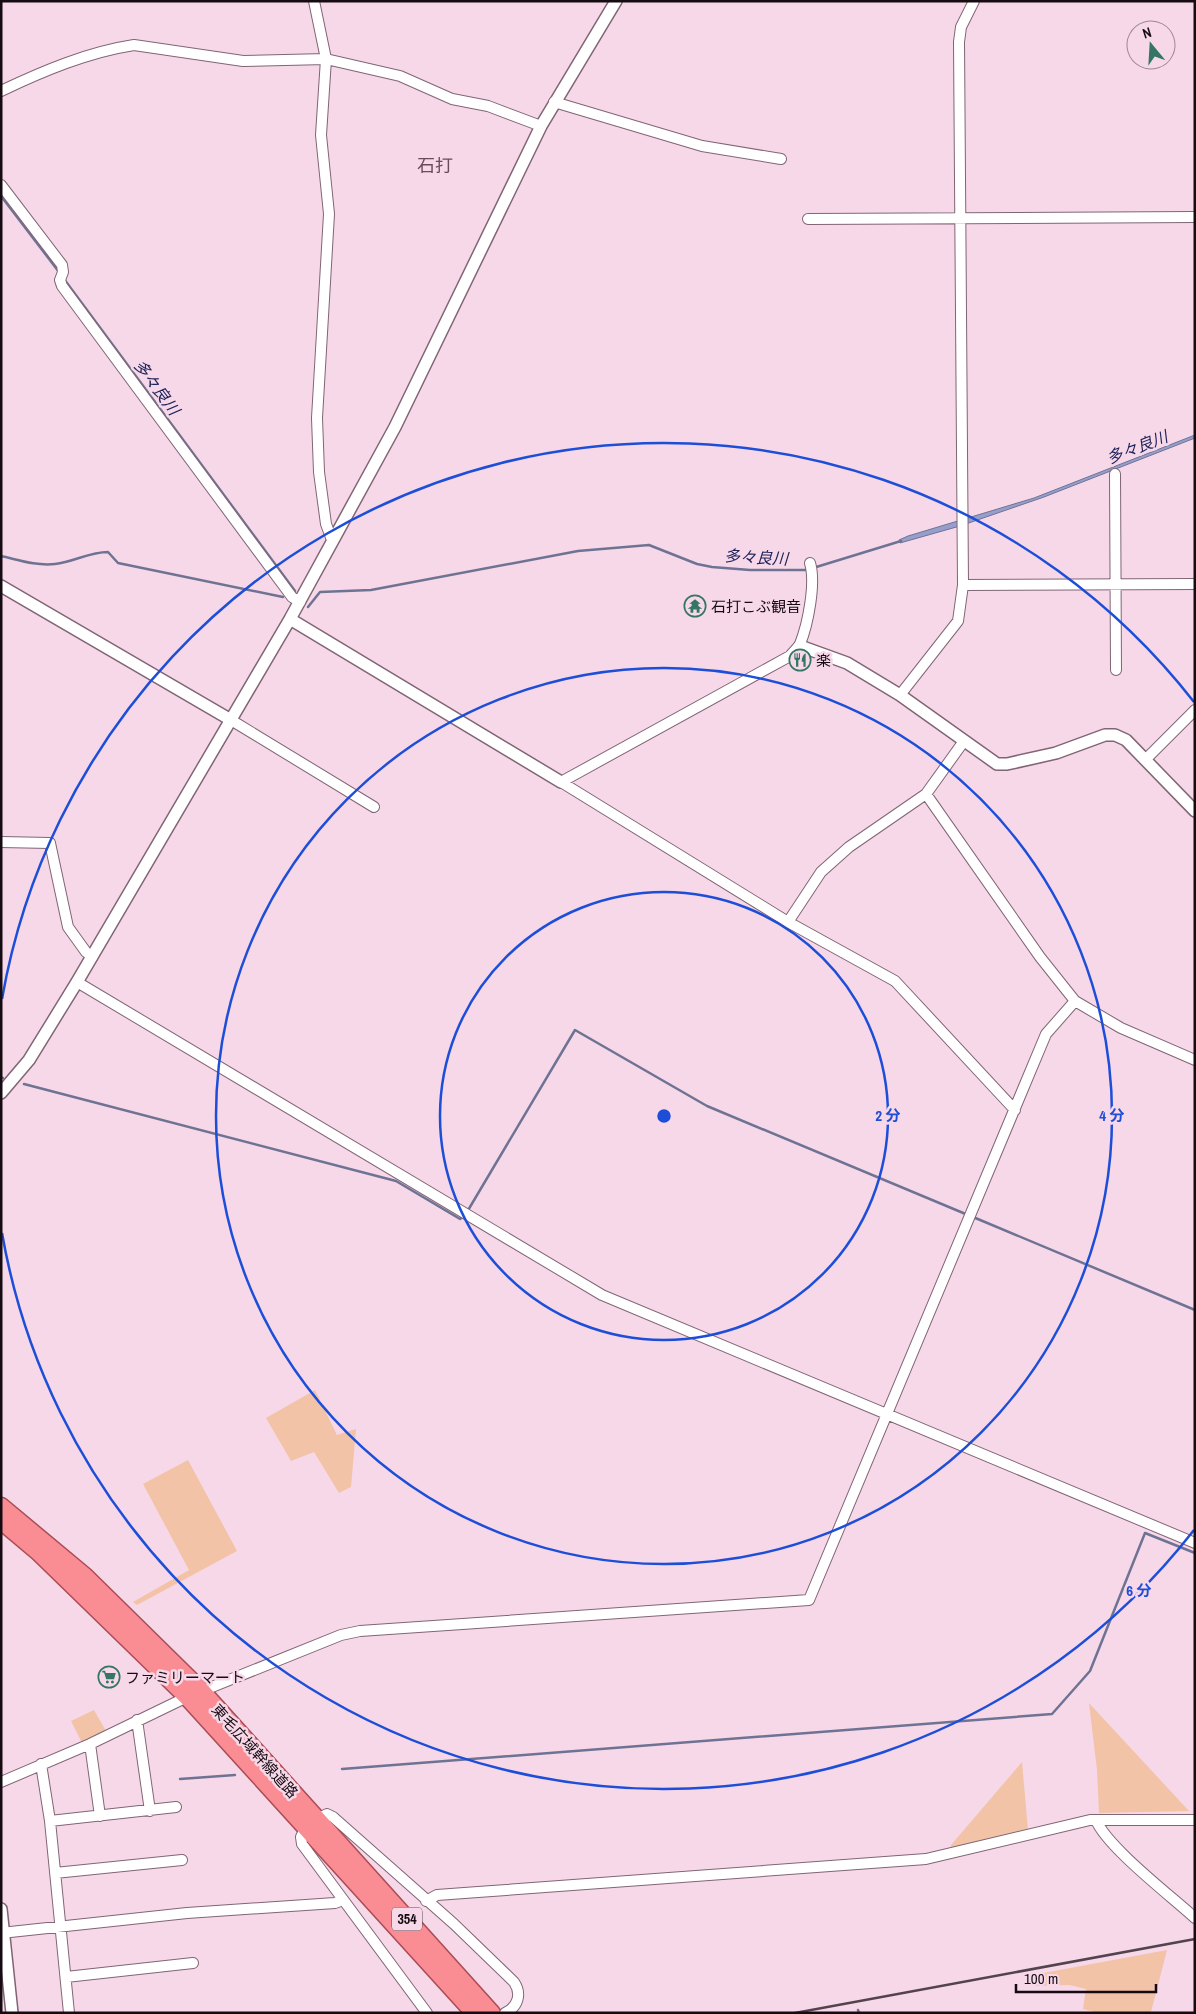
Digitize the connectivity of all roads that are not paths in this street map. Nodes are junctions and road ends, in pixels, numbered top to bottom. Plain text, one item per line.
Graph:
1 (314, 1) edge
2 (616, 1) edge
3 (974, 1) edge
4 (326, 59) junction
5 (1, 91) edge
6 (554, 102) junction
7 (540, 126) junction
8 (780, 159) dead end
9 (1, 185) edge
10 (961, 217) junction
11 (1195, 217) edge
12 (808, 219) dead end
13 (1115, 474) dead end
14 (332, 540) junction
15 (810, 563) dead end
16 (1115, 584) junction
17 (1195, 584) edge
18 (963, 585) junction
19 (1, 586) edge
20 (300, 602) junction
21 (290, 619) junction
22 (800, 646) junction
23 (1116, 670) dead end
24 (900, 695) junction
25 (1195, 710) edge
26 (232, 720) junction
27 (964, 741) junction
28 (1146, 760) junction
29 (561, 782) junction
30 (926, 794) junction
31 (374, 807) dead end
32 (1195, 811) edge
33 (1, 842) edge
34 (788, 922) junction
35 (92, 956) junction
36 (77, 982) junction
37 (1075, 1001) junction
38 (1195, 1060) edge
39 (1, 1093) edge
40 (1015, 1110) junction
41 (887, 1415) junction
42 (1, 1506) edge
43 (1, 1522) edge
44 (1195, 1543) edge
45 (195, 1694) junction
46 (137, 1720) junction
47 (90, 1744) junction
48 (41, 1764) junction
49 (1, 1782) edge
50 (176, 1807) dead end
51 (150, 1811) junction
52 (100, 1816) junction
53 (1096, 1820) junction
54 (1195, 1820) edge
55 (50, 1821) junction
56 (311, 1823) junction
57 (182, 1860) dead end
58 (55, 1873) junction
59 (343, 1900) junction
60 (426, 1901) junction
61 (1, 1910) edge
62 (1195, 1918) edge
63 (61, 1928) junction
64 (2, 1933) edge
65 (193, 1964) dead end
66 (66, 1977) junction
67 (12, 2013) edge
68 (69, 2013) edge
69 (427, 2013) edge
70 (474, 2013) edge
71 (492, 2013) edge
72 (505, 2013) edge

1 - 4 street
2 - 6 street
3 - 10 street
4 - 5 street
4 - 7 street
4 - 14 street
6 - 7 street
6 - 8 street
7 - 14 street
9 - 20 street
10 - 11 street
10 - 12 street
10 - 18 street
13 - 16 street
14 - 20 street
15 - 22 street
16 - 17 street
16 - 18 street
16 - 23 street
18 - 24 street
19 - 26 street
20 - 21 street
21 - 26 street
21 - 29 street
22 - 24 street
22 - 29 street
24 - 27 street
25 - 28 street
26 - 31 street
26 - 35 street
27 - 28 street
27 - 30 street
28 - 32 street
29 - 34 street
30 - 34 street
30 - 37 street
33 - 35 street
34 - 40 street
35 - 36 street
36 - 39 street
36 - 41 street
37 - 38 street
37 - 40 street
40 - 41 street
41 - 44 street
41 - 45 street
42 - 45 highway, 東毛広域幹線道路 / 354
43 - 45 highway, 東毛広域幹線道路 / 354
45 - 46 street
45 - 56 highway, 東毛広域幹線道路 / 354
46 - 47 street
46 - 51 street
47 - 48 street
47 - 52 street
48 - 49 street
48 - 55 street
50 - 51 street
51 - 52 street
52 - 55 street
53 - 54 street
53 - 60 street
53 - 62 street
55 - 58 street
56 - 59 street
56 - 60 street
56 - 70 highway, 東毛広域幹線道路 / 354
56 - 71 highway, 東毛広域幹線道路 / 354
57 - 58 street
58 - 63 street
59 - 63 street
59 - 69 street
60 - 72 street
61 - 64 street
63 - 64 street
63 - 66 street
64 - 67 street
65 - 66 street
66 - 68 street

